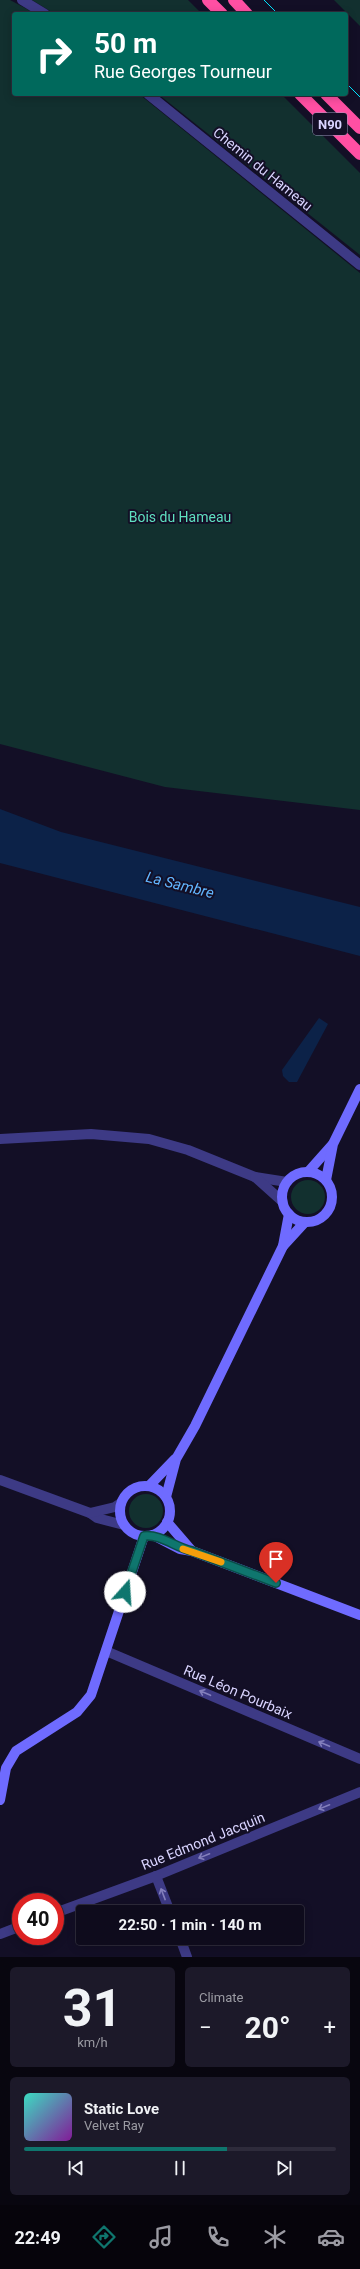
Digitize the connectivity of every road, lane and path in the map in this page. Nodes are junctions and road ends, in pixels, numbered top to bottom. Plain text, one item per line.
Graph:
1 (22, 0) edge
2 (208, 0) edge
3 (234, 0) edge
4 (42, 12) edge
5 (220, 12) edge
6 (245, 12) edge
7 (150, 96) edge
8 (302, 96) edge
9 (328, 96) edge
10 (360, 128) edge
11 (360, 154) edge
12 (360, 265) edge
13 (360, 1089) edge
14 (0, 1139) edge
15 (334, 1144) junction
16 (308, 1172) junction
17 (255, 1177) junction
18 (326, 1180) junction
19 (287, 1182) junction
20 (282, 1202) junction
21 (289, 1214) junction
22 (305, 1222) junction
23 (283, 1246) junction
24 (176, 1459) junction
25 (0, 1480) edge
26 (149, 1486) junction
27 (166, 1497) junction
28 (121, 1503) junction
29 (90, 1513) junction
30 (167, 1522) junction
31 (124, 1525) junction
32 (148, 1536) junction
33 (192, 1551) junction
34 (360, 1615) edge
35 (106, 1651) junction
36 (360, 1759) edge
37 (360, 1792) edge
38 (0, 1800) edge
39 (156, 1876) junction
40 (167, 1905) edge
41 (64, 1910) edge
42 (12, 1929) edge
43 (0, 1934) edge
44 (183, 1945) edge
45 (187, 1957) edge

1 - 4 street
2 - 5 highway
3 - 6 highway
7 - 12 street, Chemin du Hameau
8 - 11 highway, N90
9 - 10 highway, N90
13 - 15 street
14 - 17 street
15 - 16 street
15 - 18 street
16 - 18 street
16 - 19 street
17 - 19 street
17 - 20 street
18 - 22 street
19 - 20 street
20 - 21 street
21 - 22 street
21 - 23 street
22 - 23 street
23 - 24 street
24 - 26 street
24 - 27 street
25 - 29 street
26 - 27 street
26 - 28 street
27 - 30 street
28 - 29 street
28 - 31 street
29 - 31 street
30 - 32 street
30 - 33 street
31 - 32 street
32 - 33 street
32 - 35 street
33 - 34 street
36 -> 35 street, Rue Léon Pourbaix
35 - 38 street
37 -> 39 street, Rue Edmond Jacquin
40 -> 39 street
39 - 41 street, Rue Edmond Jacquin
42 - 43 street
44 - 45 street

